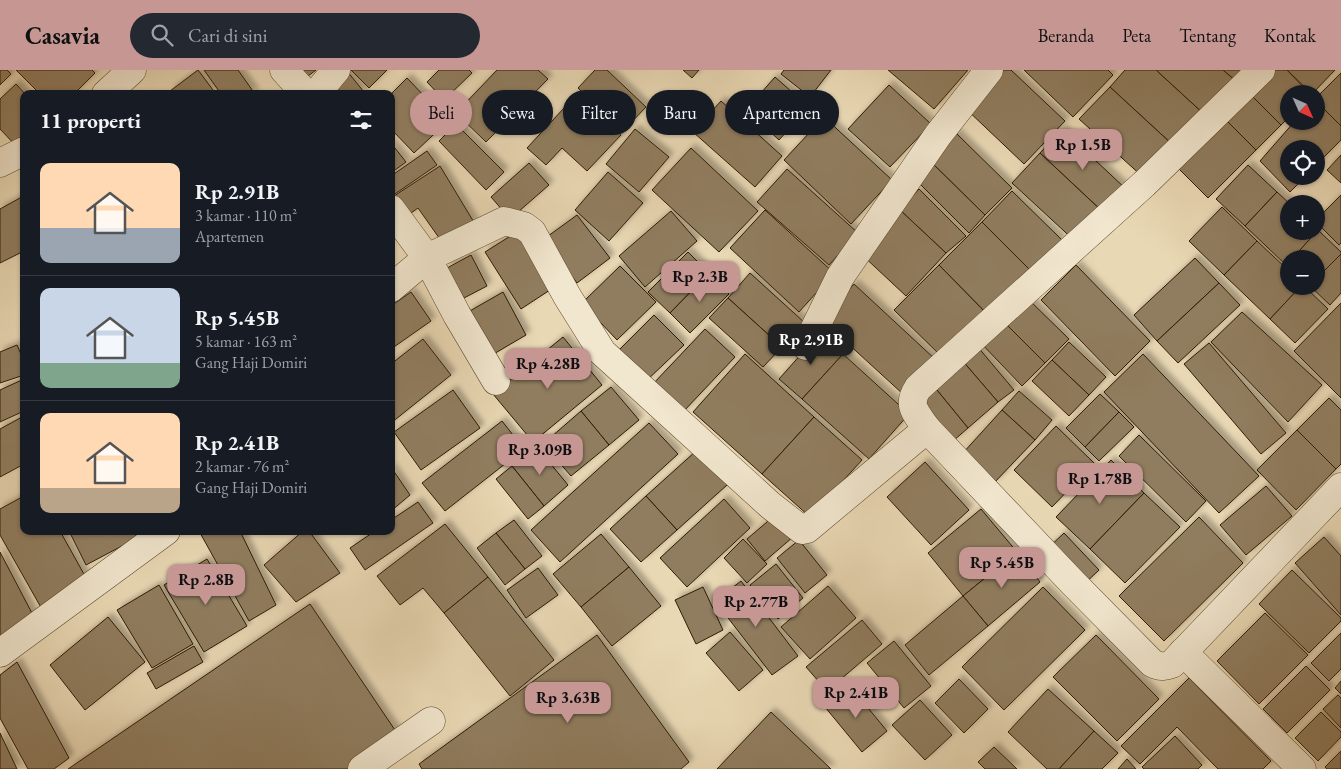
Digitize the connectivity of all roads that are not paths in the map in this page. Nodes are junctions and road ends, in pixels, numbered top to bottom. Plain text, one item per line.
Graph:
1 (132, 70) edge
2 (284, 70) edge
3 (336, 70) edge
4 (989, 70) edge
5 (1261, 70) edge
6 (110, 90) edge
7 (302, 90) edge
8 (319, 90) edge
9 (20, 153) edge
10 (0, 163) edge
11 (395, 214) edge
12 (427, 258) junction
13 (395, 285) edge
14 (806, 346) dead end
15 (496, 381) dead end
16 (927, 429) junction
17 (1341, 487) edge
18 (161, 535) edge
19 (1183, 652) junction
20 (0, 653) edge
21 (431, 721) dead end
22 (362, 769) edge
23 (1302, 769) edge

1 - 6 street
2 - 7 street
3 - 8 street
4 - 14 street
5 - 16 street
9 - 10 street
11 - 12 street
12 - 13 street
12 - 15 street
12 - 16 street
16 - 19 street
17 - 19 street
18 - 20 street
19 - 23 street
21 - 22 street

